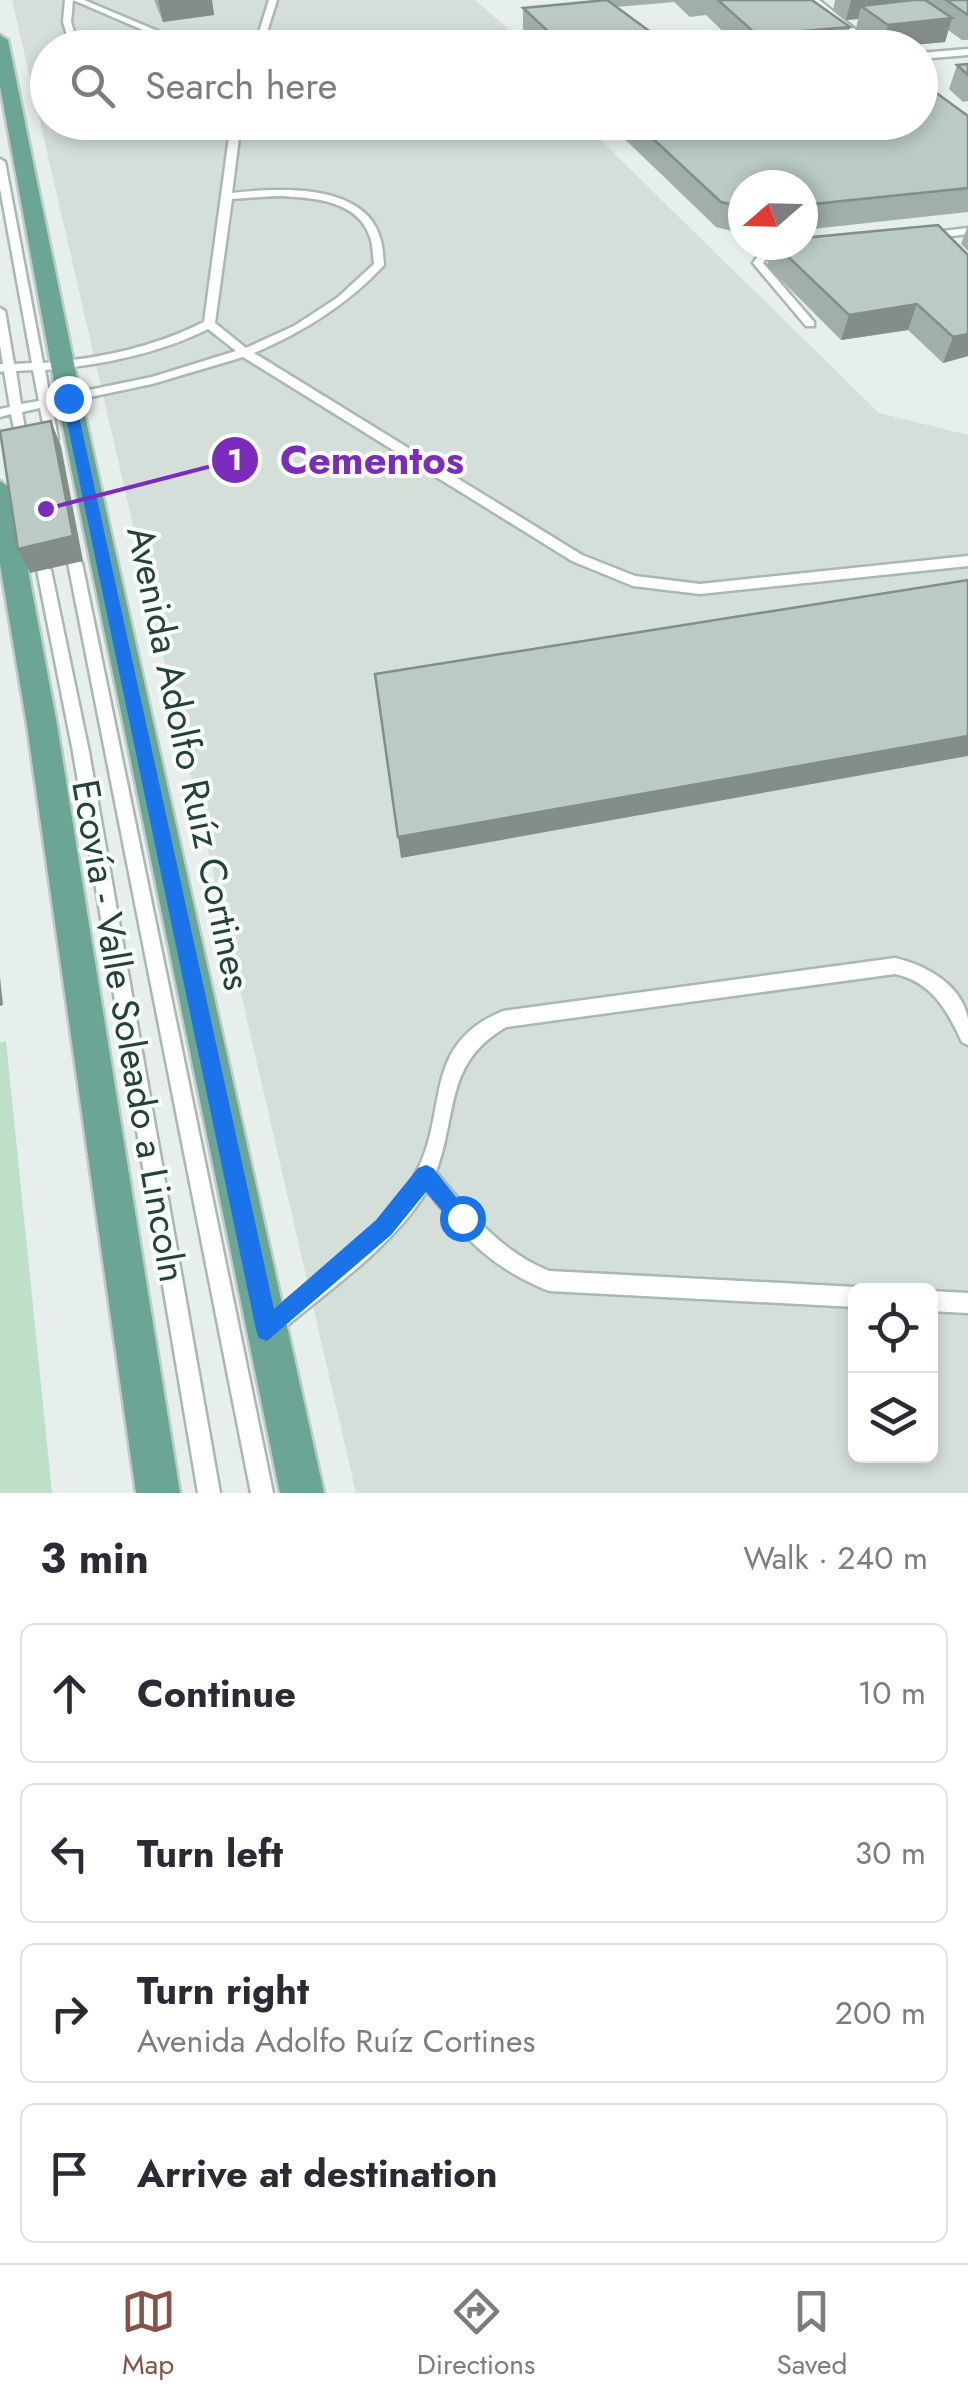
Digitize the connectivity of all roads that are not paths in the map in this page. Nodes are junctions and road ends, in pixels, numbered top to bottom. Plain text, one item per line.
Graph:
1 (69, 0) edge
2 (77, 0) edge
3 (273, 0) edge
4 (808, 0) edge
5 (70, 30) edge
6 (150, 30) edge
7 (264, 30) edge
8 (847, 30) edge
9 (0, 40) edge
10 (968, 52) edge
11 (938, 54) edge
12 (233, 140) edge
13 (0, 162) edge
14 (227, 196) junction
15 (968, 231) edge
16 (909, 238) edge
17 (758, 260) edge
18 (0, 310) edge
19 (208, 324) junction
20 (810, 324) dead end
21 (244, 352) junction
22 (64, 363) junction
23 (36, 366) junction
24 (4, 368) edge
25 (57, 401) junction
26 (17, 409) junction
27 (0, 413) edge
28 (53, 448) edge
29 (23, 454) edge
30 (0, 490) edge
31 (968, 561) edge
32 (75, 563) edge
33 (44, 570) edge
34 (968, 1036) edge
35 (426, 1176) junction
36 (848, 1297) edge
37 (938, 1301) edge
38 (968, 1303) edge
39 (267, 1330) junction
40 (158, 1493) edge
41 (209, 1493) edge
42 (262, 1493) edge
43 (302, 1493) edge

1 - 5 lane
2 - 6 lane
3 - 7 lane
4 - 8 street
9 - 22 main road, Avenida Adolfo Ruíz Cortines
10 - 11 lane
12 - 14 lane
13 - 23 lane
14 - 19 lane
14 - 21 lane
15 - 16 lane
17 - 20 lane
18 - 24 lane
19 - 21 lane
19 - 22 lane
21 - 25 lane
21 - 31 lane
22 - 23 lane
22 - 25 main road, Avenida Adolfo Ruíz Cortines
23 - 24 lane
23 - 25 lane
24 - 26 lane
25 - 26 lane
25 - 28 lane
25 - 39 main road, Avenida Adolfo Ruíz Cortines
26 - 27 lane
26 - 29 lane
30 - 40 main road
32 - 42 lane
33 - 41 lane, Ecovía - Valle Soleado a Lincoln
34 - 35 lane
35 - 36 lane
35 - 39 lane
37 - 38 lane
39 - 43 main road, Avenida Adolfo Ruíz Cortines

